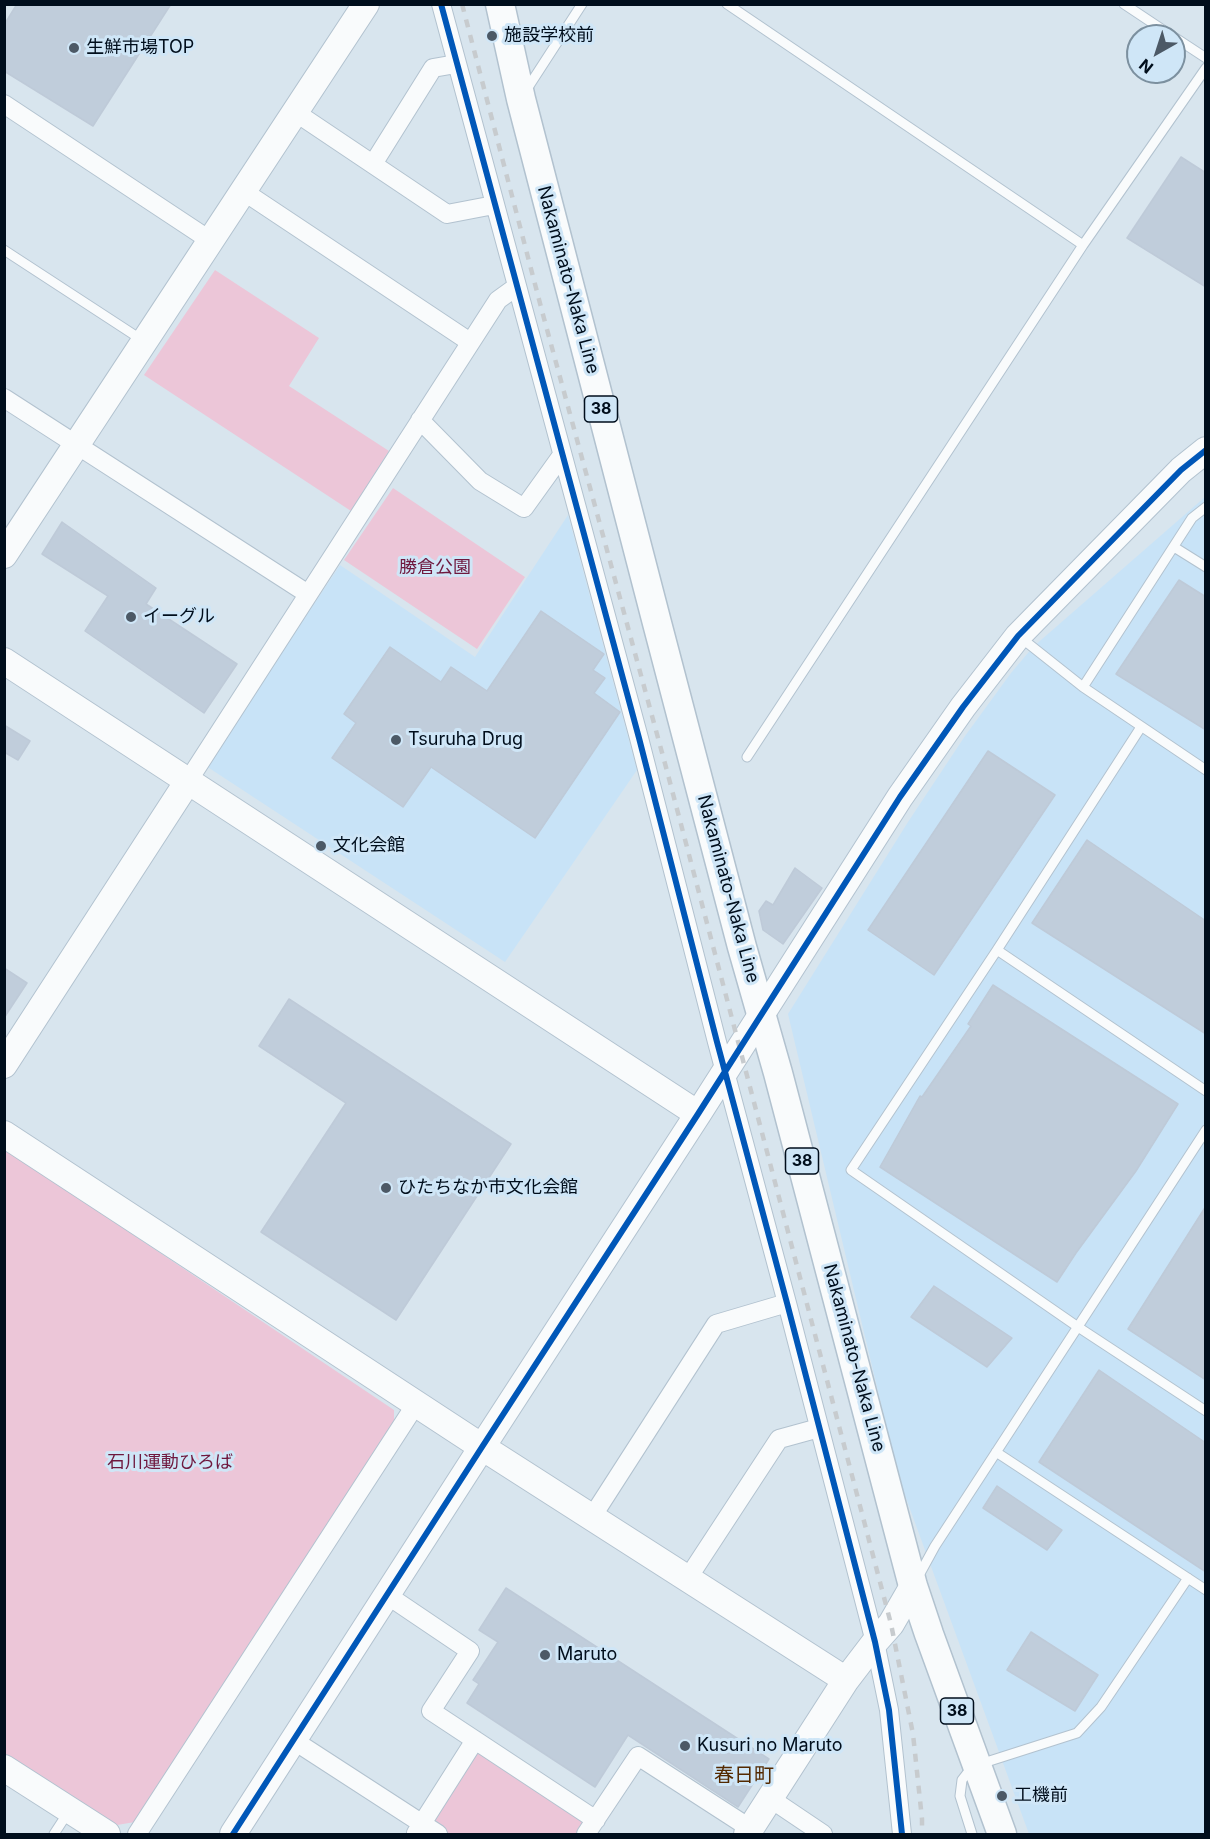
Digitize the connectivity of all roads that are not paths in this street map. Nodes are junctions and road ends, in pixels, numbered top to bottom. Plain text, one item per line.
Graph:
1 (366, 4) edge
2 (441, 4) edge
3 (500, 4) edge
4 (582, 4) edge
5 (727, 4) edge
6 (1124, 4) edge
7 (1154, 24) edge
8 (1186, 45) edge
9 (1206, 58) edge
10 (456, 64) junction
11 (1206, 68) edge
12 (521, 99) junction
13 (4, 104) edge
14 (296, 112) junction
15 (373, 164) junction
16 (243, 191) junction
17 (494, 205) junction
18 (211, 241) junction
19 (1083, 245) junction
20 (4, 250) edge
21 (516, 287) junction
22 (144, 342) junction
23 (470, 342) junction
24 (4, 398) edge
25 (420, 420) junction
26 (76, 445) junction
27 (1206, 450) edge
28 (562, 455) junction
29 (1206, 507) edge
30 (1174, 547) junction
31 (4, 555) edge
32 (1206, 567) edge
33 (308, 594) junction
34 (1018, 636) junction
35 (4, 661) edge
36 (1083, 687) junction
37 (1141, 727) junction
38 (747, 757) dead end
39 (1206, 771) edge
40 (188, 781) junction
41 (997, 950) junction
42 (762, 1014) junction
43 (4, 1065) edge
44 (724, 1072) junction
45 (1206, 1091) edge
46 (698, 1114) junction
47 (1206, 1130) edge
48 (4, 1134) edge
49 (787, 1303) junction
50 (1078, 1327) junction
51 (416, 1404) junction
52 (1206, 1411) edge
53 (819, 1428) junction
54 (482, 1447) junction
55 (996, 1452) junction
56 (592, 1517) junction
57 (688, 1578) junction
58 (1188, 1578) junction
59 (913, 1586) junction
60 (1206, 1590) edge
61 (387, 1595) junction
62 (875, 1642) junction
63 (846, 1680) junction
64 (293, 1740) junction
65 (475, 1740) junction
66 (977, 1765) junction
67 (4, 1768) edge
68 (771, 1799) junction
69 (70, 1810) junction
70 (591, 1827) edge
71 (419, 1829) edge
72 (749, 1832) edge
73 (54, 1834) edge
74 (107, 1834) edge
75 (137, 1834) edge
76 (233, 1834) edge
77 (438, 1834) edge
78 (823, 1834) edge
79 (902, 1834) edge
80 (972, 1834) edge
81 (1002, 1834) edge

1 - 14 street
2 - 10 street
3 - 12 main road, Nakaminato-Naka Line / 38
4 - 12 lane
5 - 19 lane
6 - 7 lane
8 - 9 lane
10 - 15 street
10 - 17 street
11 - 19 lane
12 - 42 main road, Nakaminato-Naka Line / 38
13 - 18 street
14 - 15 street
14 - 16 street
15 - 17 street
16 - 18 street
16 - 23 street
17 - 21 street
18 - 22 street
19 - 38 lane
20 - 22 lane
21 - 23 street
21 - 28 street
22 - 26 street
23 - 25 street
24 - 26 street
25 - 28 street
25 - 33 street
26 - 31 street
26 - 33 street
27 - 34 street
28 - 44 street
29 - 30 lane
30 - 32 lane
30 - 36 lane
33 - 40 street
34 - 36 lane
34 - 42 street
35 - 40 street
36 - 37 lane
37 - 39 lane
37 - 41 lane
40 - 43 street
40 - 46 street
41 - 45 lane
41 - 50 lane
42 - 44 street
42 - 59 main road, Nakaminato-Naka Line / 38
44 - 46 street
44 - 49 street
46 - 54 street
47 - 50 lane
48 - 51 street
49 - 53 street
49 - 56 street
50 - 52 lane
50 - 55 lane
51 - 54 street
51 - 75 street
53 - 57 street
53 - 62 street
54 - 56 street
54 - 61 street
55 - 58 lane
55 - 59 lane
56 - 57 street
57 - 63 street
58 - 60 lane
58 - 66 lane
59 - 62 street
59 - 66 main road, Nakaminato-Naka Line / 38
61 - 64 street
61 - 65 street
62 - 63 street
62 - 79 street
63 - 68 street
64 - 71 street
64 - 76 street
65 - 70 street
65 - 71 street
66 - 80 lane
66 - 81 main road, Nakaminato-Naka Line / 38
67 - 69 street
68 - 72 street
68 - 78 street
69 - 73 lane
69 - 74 street
70 - 72 street
71 - 77 street

